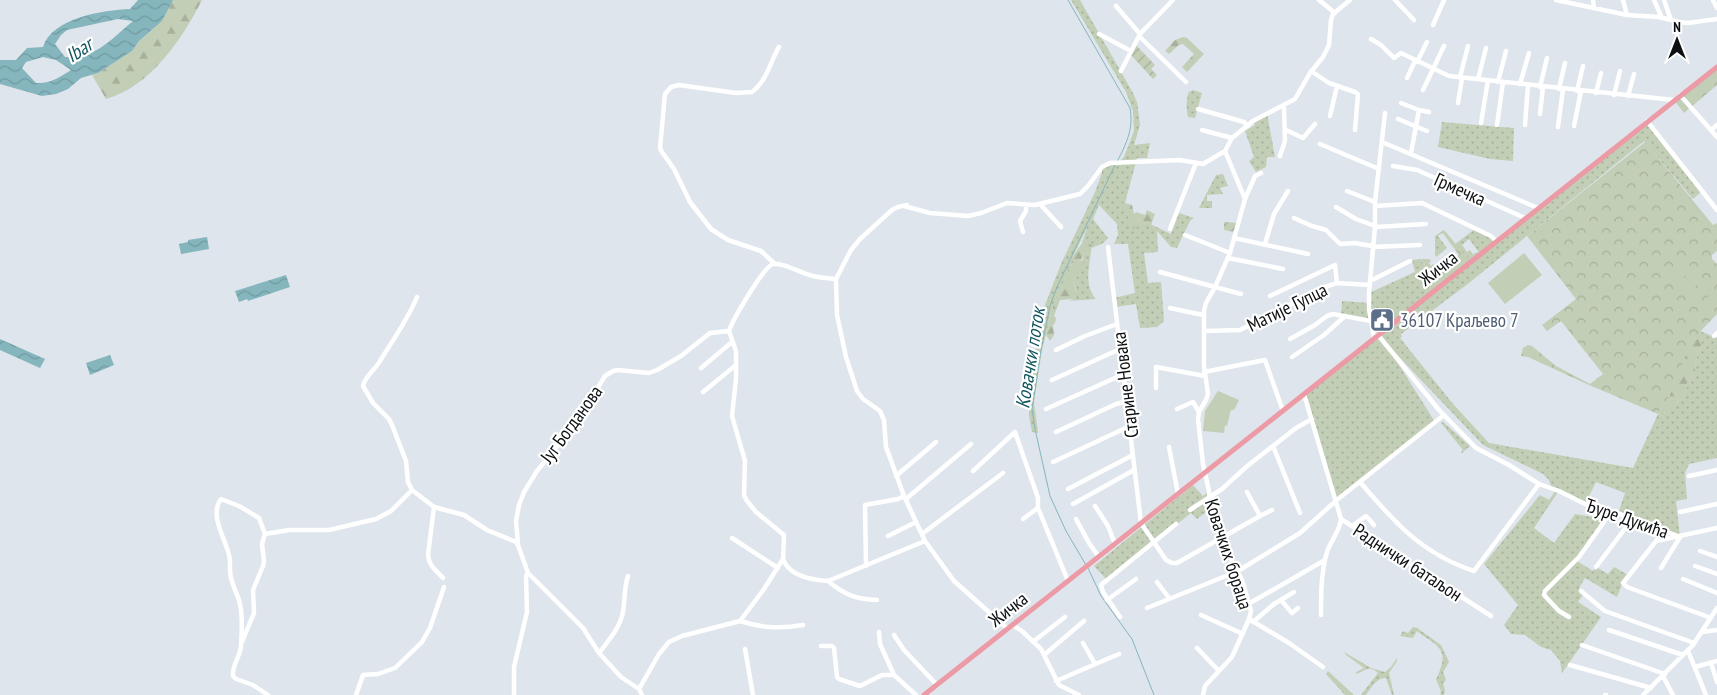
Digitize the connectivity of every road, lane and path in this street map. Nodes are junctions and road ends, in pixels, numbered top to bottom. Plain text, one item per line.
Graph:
1 (1173, 0) edge
2 (1319, 0) edge
3 (1350, 0) edge
4 (1395, 0) edge
5 (1444, 0) edge
6 (1559, 0) edge
7 (1593, 0) edge
8 (1623, 0) edge
9 (1654, 0) edge
10 (1664, 0) edge
11 (1713, 0) edge
12 (1116, 6) dead end
13 (1594, 8) junction
14 (1717, 8) edge
15 (1335, 13) junction
16 (1627, 15) junction
17 (1662, 18) junction
18 (1717, 19) edge
19 (1414, 20) dead end
20 (1671, 20) junction
21 (1433, 25) dead end
22 (1099, 34) dead end
23 (1139, 35) junction
24 (1371, 39) dead end
25 (1427, 42) dead end
26 (1444, 46) dead end
27 (1468, 46) dead end
28 (779, 47) dead end
29 (1486, 48) dead end
30 (1131, 51) junction
31 (1506, 51) dead end
32 (1529, 53) dead end
33 (1548, 58) dead end
34 (1416, 61) junction
35 (1565, 63) dead end
36 (1583, 66) dead end
37 (1717, 66) edge
38 (1432, 69) junction
39 (1121, 71) dead end
40 (1311, 71) junction
41 (1620, 71) dead end
42 (1601, 73) dead end
43 (1634, 74) dead end
44 (1407, 78) dead end
45 (1461, 78) junction
46 (1478, 79) junction
47 (1488, 80) junction
48 (1186, 82) dead end
49 (1501, 82) junction
50 (1520, 84) junction
51 (1528, 85) junction
52 (1337, 86) junction
53 (1542, 87) junction
54 (1561, 89) junction
55 (1423, 90) dead end
56 (1579, 91) junction
57 (1596, 93) junction
58 (1614, 95) junction
59 (1680, 95) junction
60 (1628, 96) junction
61 (1674, 100) junction
62 (1402, 103) dead end
63 (1458, 103) dead end
64 (1284, 105) junction
65 (1198, 109) dead end
66 (1419, 110) junction
67 (1429, 112) dead end
68 (1385, 113) dead end
69 (1540, 114) dead end
70 (1330, 116) dead end
71 (1398, 119) dead end
72 (1647, 121) junction
73 (1481, 123) dead end
74 (1315, 124) dead end
75 (1497, 124) dead end
76 (1525, 125) dead end
77 (1717, 125) edge
78 (1248, 126) junction
79 (1416, 126) junction
80 (1574, 126) dead end
81 (1558, 127) dead end
82 (1202, 130) dead end
83 (1286, 130) junction
84 (1355, 130) dead end
85 (1711, 130) junction
86 (1426, 131) dead end
87 (1717, 137) edge
88 (1232, 138) junction
89 (1382, 142) junction
90 (1320, 144) dead end
91 (1225, 151) junction
92 (1411, 154) junction
93 (1280, 156) dead end
94 (1196, 163) junction
95 (1393, 166) dead end
96 (1379, 169) junction
97 (1261, 173) dead end
98 (1347, 190) dead end
99 (1288, 191) dead end
100 (1244, 199) junction
101 (1040, 204) junction
102 (1375, 204) junction
103 (1026, 205) junction
104 (1336, 207) dead end
105 (1716, 207) edge
106 (1538, 208) junction
107 (1294, 218) dead end
108 (1525, 218) junction
109 (1426, 224) dead end
110 (1375, 226) junction
111 (1061, 227) dead end
112 (1170, 229) dead end
113 (1023, 232) dead end
114 (1185, 235) dead end
115 (1234, 238) junction
116 (1496, 241) junction
117 (1265, 244) junction
118 (1420, 245) dead end
119 (1373, 246) junction
120 (1108, 247) dead end
121 (1308, 254) dead end
122 (1229, 255) junction
123 (1410, 260) dead end
124 (775, 264) junction
125 (1283, 270) dead end
126 (1160, 272) dead end
127 (836, 279) junction
128 (1337, 283) junction
129 (1370, 283) junction
130 (1215, 287) junction
131 (1241, 294) dead end
132 (1270, 296) dead end
133 (417, 297) dead end
134 (1170, 308) dead end
135 (1204, 315) junction
136 (1345, 316) junction
137 (1371, 321) junction
138 (1118, 324) junction
139 (729, 331) junction
140 (1204, 331) junction
141 (1376, 336) junction
142 (1290, 339) dead end
143 (732, 342) junction
144 (1120, 349) junction
145 (1056, 350) dead end
146 (1292, 357) dead end
147 (736, 365) junction
148 (701, 368) dead end
149 (1124, 374) junction
150 (1205, 374) junction
151 (1052, 380) dead end
152 (1156, 388) dead end
153 (703, 392) dead end
154 (1304, 394) junction
155 (1127, 401) junction
156 (1046, 409) dead end
157 (1177, 409) dead end
158 (1283, 411) junction
159 (1199, 412) junction
160 (1444, 415) junction
161 (1312, 419) junction
162 (1130, 426) junction
163 (1056, 432) dead end
164 (936, 442) dead end
165 (971, 444) dead end
166 (1273, 446) junction
167 (1169, 447) dead end
168 (1133, 455) junction
169 (1053, 462) dead end
170 (1134, 470) junction
171 (1717, 470) edge
172 (973, 471) dead end
173 (1205, 472) junction
174 (1003, 473) dead end
175 (896, 476) junction
176 (1689, 476) dead end
177 (1360, 482) junction
178 (1539, 484) junction
179 (1068, 489) dead end
180 (412, 490) junction
181 (1247, 492) dead end
182 (1178, 494) junction
183 (905, 498) junction
184 (1210, 498) junction
185 (1335, 501) junction
186 (1073, 504) dead end
187 (1717, 504) edge
188 (1095, 506) dead end
189 (434, 507) junction
190 (1038, 508) junction
191 (1190, 510) dead end
192 (1272, 510) dead end
193 (1616, 512) junction
194 (1680, 512) dead end
195 (1300, 513) dead end
196 (1260, 516) junction
197 (1633, 518) junction
198 (1023, 519) dead end
199 (1076, 519) dead end
200 (1341, 519) junction
201 (916, 522) junction
202 (1141, 523) junction
203 (1176, 524) dead end
204 (1374, 525) dead end
205 (1352, 526) junction
206 (1717, 528) edge
207 (1664, 530) junction
208 (265, 534) junction
209 (922, 534) junction
210 (888, 536) dead end
211 (1222, 536) junction
212 (1680, 537) junction
213 (732, 538) dead end
214 (925, 541) junction
215 (1153, 541) junction
216 (1656, 541) junction
217 (1115, 544) junction
218 (518, 545) junction
219 (1700, 551) dead end
220 (1099, 557) junction
221 (1717, 557) edge
222 (783, 559) junction
223 (1325, 560) junction
224 (866, 566) junction
225 (1694, 566) dead end
226 (1596, 567) dead end
227 (778, 568) junction
228 (1662, 568) dead end
229 (1238, 571) junction
230 (528, 573) junction
231 (1717, 574) edge
232 (628, 576) dead end
233 (443, 578) dead end
234 (1136, 578) dead end
235 (1683, 579) dead end
236 (1068, 581) junction
237 (828, 582) junction
238 (1157, 582) dead end
239 (444, 587) dead end
240 (1580, 591) dead end
241 (1294, 592) dead end
242 (1717, 593) edge
243 (1169, 598) junction
244 (877, 600) dead end
245 (1107, 600) junction
246 (1281, 600) junction
247 (1250, 603) junction
248 (1147, 608) dead end
249 (1298, 608) dead end
250 (1717, 608) edge
251 (1201, 615) dead end
252 (1321, 615) dead end
253 (1491, 616) dead end
254 (1064, 617) dead end
255 (1120, 617) dead end
256 (1569, 617) dead end
257 (1711, 618) junction
258 (740, 620) junction
259 (1084, 621) dead end
260 (1251, 621) junction
261 (803, 625) dead end
262 (1010, 627) junction
263 (1609, 630) dead end
264 (1717, 630) edge
265 (879, 632) dead end
266 (1702, 632) junction
267 (1243, 634) junction
268 (894, 635) dead end
269 (1034, 641) junction
270 (1083, 643) dead end
271 (1694, 643) junction
272 (1582, 645) dead end
273 (821, 646) dead end
274 (241, 648) junction
275 (1197, 648) dead end
276 (745, 649) dead end
277 (1688, 651) junction
278 (599, 653) junction
279 (1119, 654) dead end
280 (1044, 655) junction
281 (1683, 655) junction
282 (1714, 662) edge
283 (1095, 664) junction
284 (1570, 665) dead end
285 (1323, 667) dead end
286 (1695, 667) junction
287 (1219, 671) junction
288 (894, 675) junction
289 (1664, 675) junction
290 (1056, 681) junction
291 (1717, 682) edge
292 (937, 685) junction
293 (1651, 688) junction
294 (639, 689) junction
295 (1066, 689) junction
296 (268, 695) edge
297 (356, 695) edge
298 (514, 695) edge
299 (642, 695) edge
300 (754, 695) edge
301 (916, 695) edge
302 (924, 695) edge
303 (1066, 695) edge
304 (1079, 695) edge
305 (1203, 695) edge
306 (1643, 695) edge
307 (1672, 695) edge
308 (1706, 695) edge

1 - 23 street
2 - 15 street
3 - 15 street
4 - 19 street
5 - 21 street
6 - 13 street
7 - 13 street
8 - 16 street
9 - 17 street
10 - 20 street
11 - 14 street
12 - 23 street
13 - 16 street
15 - 40 street
16 - 17 street
17 - 20 street
18 - 20 street
22 - 30 street
23 - 30 street
23 - 48 street
24 - 34 street
25 - 34 street
26 - 38 street
27 - 45 street
28 - 124 street
29 - 46 street
30 - 39 street
31 - 49 street
32 - 50 street
33 - 53 street
34 - 38 street
34 - 44 street
35 - 54 street
36 - 56 street
37 - 59 main road, Жичка
38 - 45 street
38 - 55 street
40 - 52 street
40 - 64 street
41 - 58 street
42 - 57 street
43 - 60 street
45 - 46 street
45 - 63 street
46 - 47 street
47 - 49 street
47 - 73 street
49 - 50 street
49 - 75 street
50 - 51 street
51 - 53 street
51 - 76 street
52 - 70 street
52 - 84 street
53 - 54 street
53 - 69 street
54 - 56 street
54 - 81 street
56 - 57 street
56 - 80 street
57 - 58 street
58 - 60 street
59 - 61 main road, Жичка
59 - 85 street
60 - 61 street
61 - 72 main road, Жичка
62 - 66 street
64 - 78 street
64 - 83 street
65 - 78 street
66 - 67 street
66 - 79 street
68 - 89 street
71 - 79 street
72 - 105 street
72 - 106 main road, Жичка
74 - 83 street
77 - 85 street
78 - 88 street
79 - 86 street
79 - 92 street
82 - 88 street
83 - 93 street
85 - 87 street
88 - 91 street
89 - 92 street
89 - 96 street
90 - 96 street
91 - 94 street
91 - 100 street
92 - 106 street
94 - 101 street
94 - 112 street
95 - 108 street, Грмечка
96 - 102 street
97 - 100 street
98 - 102 street
99 - 117 street
100 - 115 street
101 - 103 street
101 - 111 street
102 - 110 street
102 - 116 street
103 - 113 street
103 - 127 street
104 - 110 street
106 - 108 main road, Жичка
107 - 119 street
108 - 116 main road, Жичка
109 - 110 street
110 - 119 street
114 - 122 street
115 - 117 street
115 - 122 street
116 - 141 main road, Жичка
117 - 121 street
118 - 119 street
119 - 129 street
120 - 138 street, Старине Новака
122 - 125 street
122 - 130 street
123 - 129 street
124 - 127 street
124 - 139 street
126 - 130 street
127 - 175 street
128 - 129 street, Матије Гупца
128 - 132 street
128 - 140 street, Матије Гупца
129 - 137 street
130 - 131 street
130 - 135 street
133 - 180 street
134 - 135 street
135 - 140 street
136 - 137 street
136 - 142 street
136 - 146 street
137 - 141 street
138 - 144 street, Старине Новака
138 - 145 street
139 - 143 street
139 - 218 street, Југ Богданова
140 - 150 street
141 - 154 main road, Жичка
141 - 160 street, Ђуре Дукића
143 - 147 street
143 - 148 street
144 - 149 street, Старине Новака
144 - 151 street
147 - 153 street
147 - 222 street
149 - 155 street, Старине Новака
149 - 156 street
150 - 152 street
150 - 158 street
150 - 159 street
154 - 158 main road, Жичка
154 - 161 street, Раднички батаљон
155 - 162 street, Старине Новака
155 - 163 street
157 - 159 street
158 - 173 main road, Жичка
159 - 173 street, Ковачких бораца
160 - 177 street
160 - 178 street, Ђуре Дукића
161 - 166 street
161 - 185 street, Раднички батаљон
162 - 168 street, Старине Новака
162 - 169 street
164 - 175 street
165 - 183 street
166 - 184 street
166 - 195 street
167 - 182 street
168 - 170 street, Старине Новака
168 - 179 street
170 - 186 street
170 - 202 street, Старине Новака
171 - 176 street
172 - 190 street
173 - 182 main road, Жичка
173 - 184 street, Ковачких бораца
174 - 209 street
175 - 183 street
177 - 178 street, Раднички батаљон
177 - 185 street
178 - 193 street, Ђуре Дукића
180 - 189 street
180 - 208 street
181 - 196 street
182 - 202 main road, Жичка
183 - 201 street
183 - 224 street
184 - 191 street
184 - 211 street, Ковачких бораца
185 - 200 street, Раднички батаљон
185 - 229 street
187 - 194 street
188 - 217 street
189 - 218 street
189 - 233 street
190 - 198 street
190 - 236 street
192 - 196 street
193 - 197 street, Ђуре Дукића
193 - 256 street
196 - 211 street
197 - 207 street, Ђуре Дукића
197 - 226 street
199 - 220 street
200 - 205 street, Раднички батаљон
200 - 223 street
201 - 209 street
201 - 210 street
202 - 215 street
202 - 217 main road, Жичка
203 - 215 street
204 - 205 street
205 - 253 street, Раднички батаљон
206 - 212 street, Ђуре Дукића
207 - 212 street, Ђуре Дукића
207 - 216 street
208 - 274 street
208 - 274 street
209 - 214 street
211 - 215 street
211 - 229 street, Ковачких бораца
212 - 216 street
212 - 228 street
213 - 227 street
214 - 224 street
214 - 262 street
215 - 245 street
216 - 257 street
217 - 220 main road, Жичка
218 - 230 street, Југ Богданова
219 - 221 street
220 - 236 main road, Жичка
222 - 227 street
222 - 237 street
223 - 247 street
223 - 252 street
224 - 237 street
225 - 231 street
227 - 258 street
229 - 243 street
229 - 247 street, Ковачких бораца
230 - 278 street, Југ Богданова
230 - 298 street
232 - 278 street
234 - 245 street
235 - 242 street
236 - 262 main road, Жичка
237 - 244 street
238 - 243 street
239 - 297 street
240 - 271 street
241 - 246 street
243 - 248 street
245 - 255 street
246 - 249 street
246 - 260 street
247 - 260 street, Ковачких бораца
250 - 257 street
251 - 267 street, Ковачких бораца
254 - 269 street
257 - 266 street
258 - 261 street
258 - 294 street
259 - 280 street
260 - 267 street, Ковачких бораца
260 - 285 street
262 - 269 street
262 - 292 main road, Жичка
263 - 281 street
264 - 266 street
265 - 288 street
266 - 271 street
267 - 287 street, Ковачких бораца
268 - 292 street
269 - 280 street
270 - 283 street
271 - 277 street
272 - 289 street
273 - 288 street
274 - 296 street
275 - 287 street
276 - 300 street
277 - 281 street
277 - 286 street
278 - 294 street, Југ Богданова
279 - 283 street
280 - 290 street
281 - 289 street
282 - 286 street
282 - 291 street
283 - 290 street
284 - 293 street
286 - 308 street
287 - 305 street, Ковачких бораца
288 - 301 street
289 - 293 street
289 - 307 street
290 - 295 street
292 - 302 main road, Жичка
293 - 306 street
294 - 299 street, Југ Богданова
295 - 303 street
295 - 304 street

